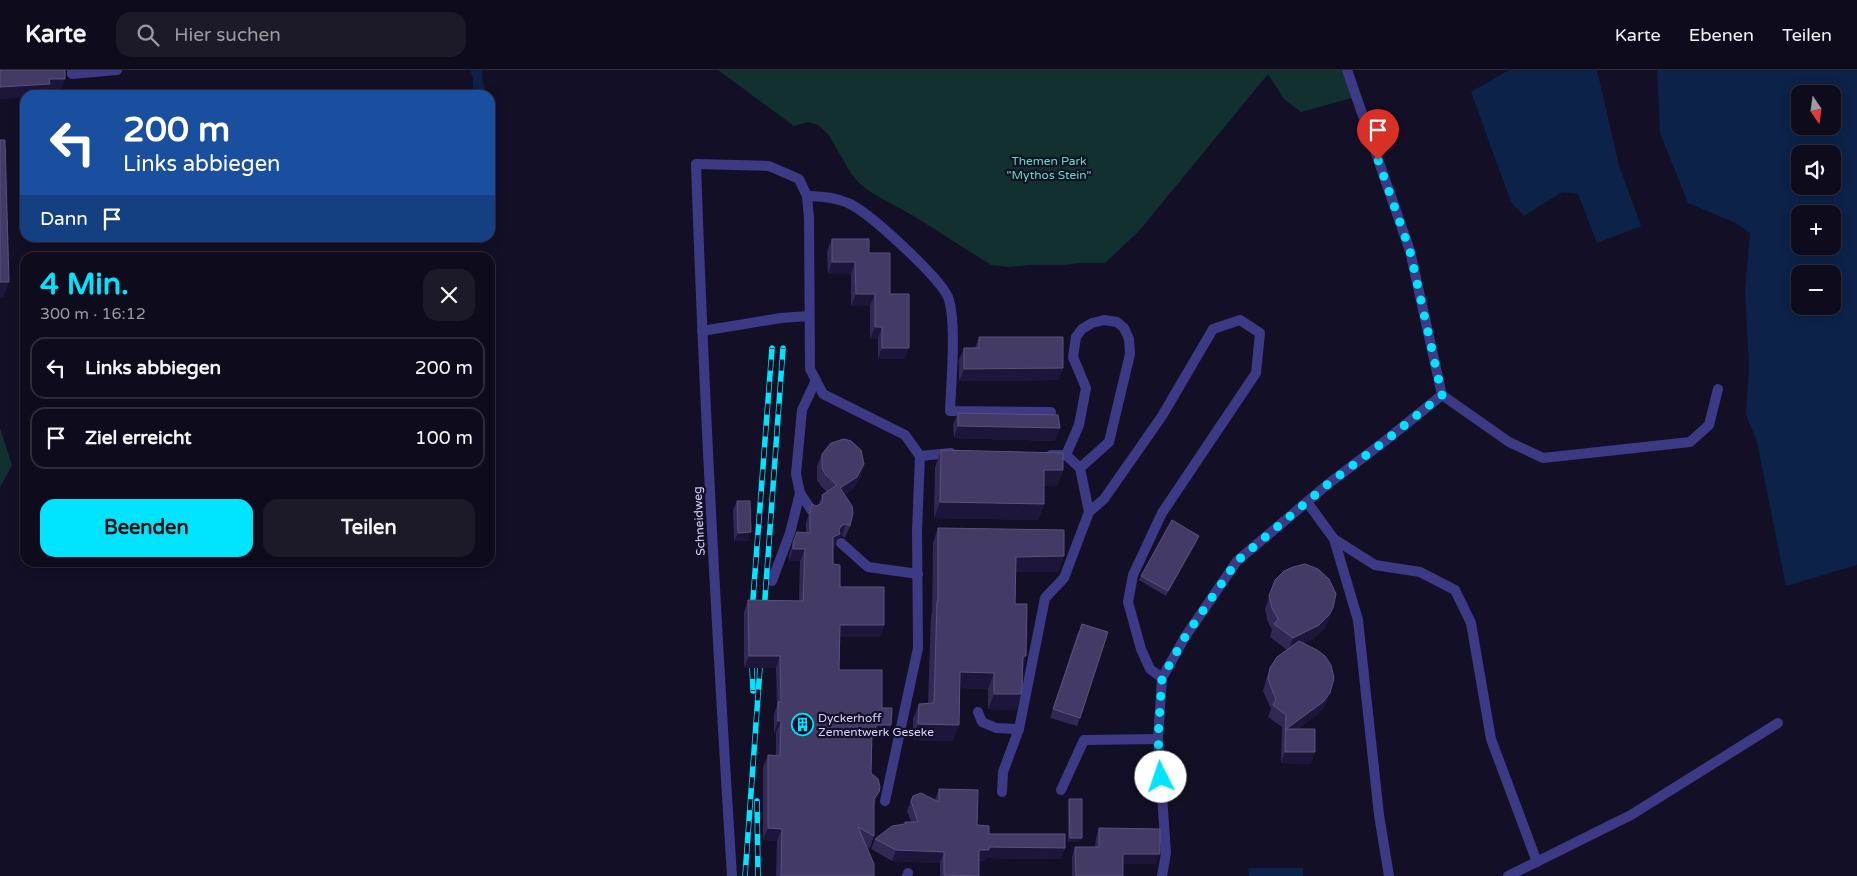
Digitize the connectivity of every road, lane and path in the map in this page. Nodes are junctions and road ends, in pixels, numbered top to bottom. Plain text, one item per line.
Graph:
1 (72, 70) edge
2 (117, 70) edge
3 (1347, 70) edge
4 (807, 196) junction
5 (808, 316) junction
6 (702, 331) junction
7 (816, 380) junction
8 (1718, 388) dead end
9 (1442, 395) junction
10 (1051, 412) dead end
11 (964, 453) edge
12 (1040, 455) edge
13 (1066, 455) junction
14 (920, 456) junction
15 (1080, 468) junction
16 (800, 493) junction
17 (1307, 502) junction
18 (812, 511) edge
19 (1089, 512) junction
20 (1334, 539) junction
21 (841, 543) edge
22 (918, 574) junction
23 (772, 581) dead end
24 (1162, 678) junction
25 (978, 712) dead end
26 (1778, 723) dead end
27 (1019, 729) junction
28 (1158, 739) junction
29 (1061, 790) dead end
30 (1002, 792) dead end
31 (885, 801) dead end
32 (1537, 862) junction
33 (732, 876) edge
34 (1162, 876) edge
35 (1389, 876) edge
36 (1508, 876) edge

1 - 2 lane
3 - 9 lane
4 - 5 lane
4 - 6 lane, Schneidweg
4 - 10 lane
5 - 6 lane
5 - 7 lane
6 - 33 lane, Schneidweg
7 - 14 lane
7 - 16 lane
8 - 9 lane
9 - 17 lane
11 - 14 lane
12 - 13 lane
13 - 15 lane
13 - 15 lane
14 - 22 lane
15 - 19 lane
16 - 18 lane
16 - 23 lane
17 - 20 lane
17 - 24 lane
19 - 24 lane
19 - 27 lane
20 - 32 lane
20 - 35 lane
21 - 22 lane
22 - 31 lane
24 - 28 lane
25 - 27 lane
26 - 32 lane
27 - 30 lane
28 - 29 lane
28 - 34 lane
32 - 36 lane

